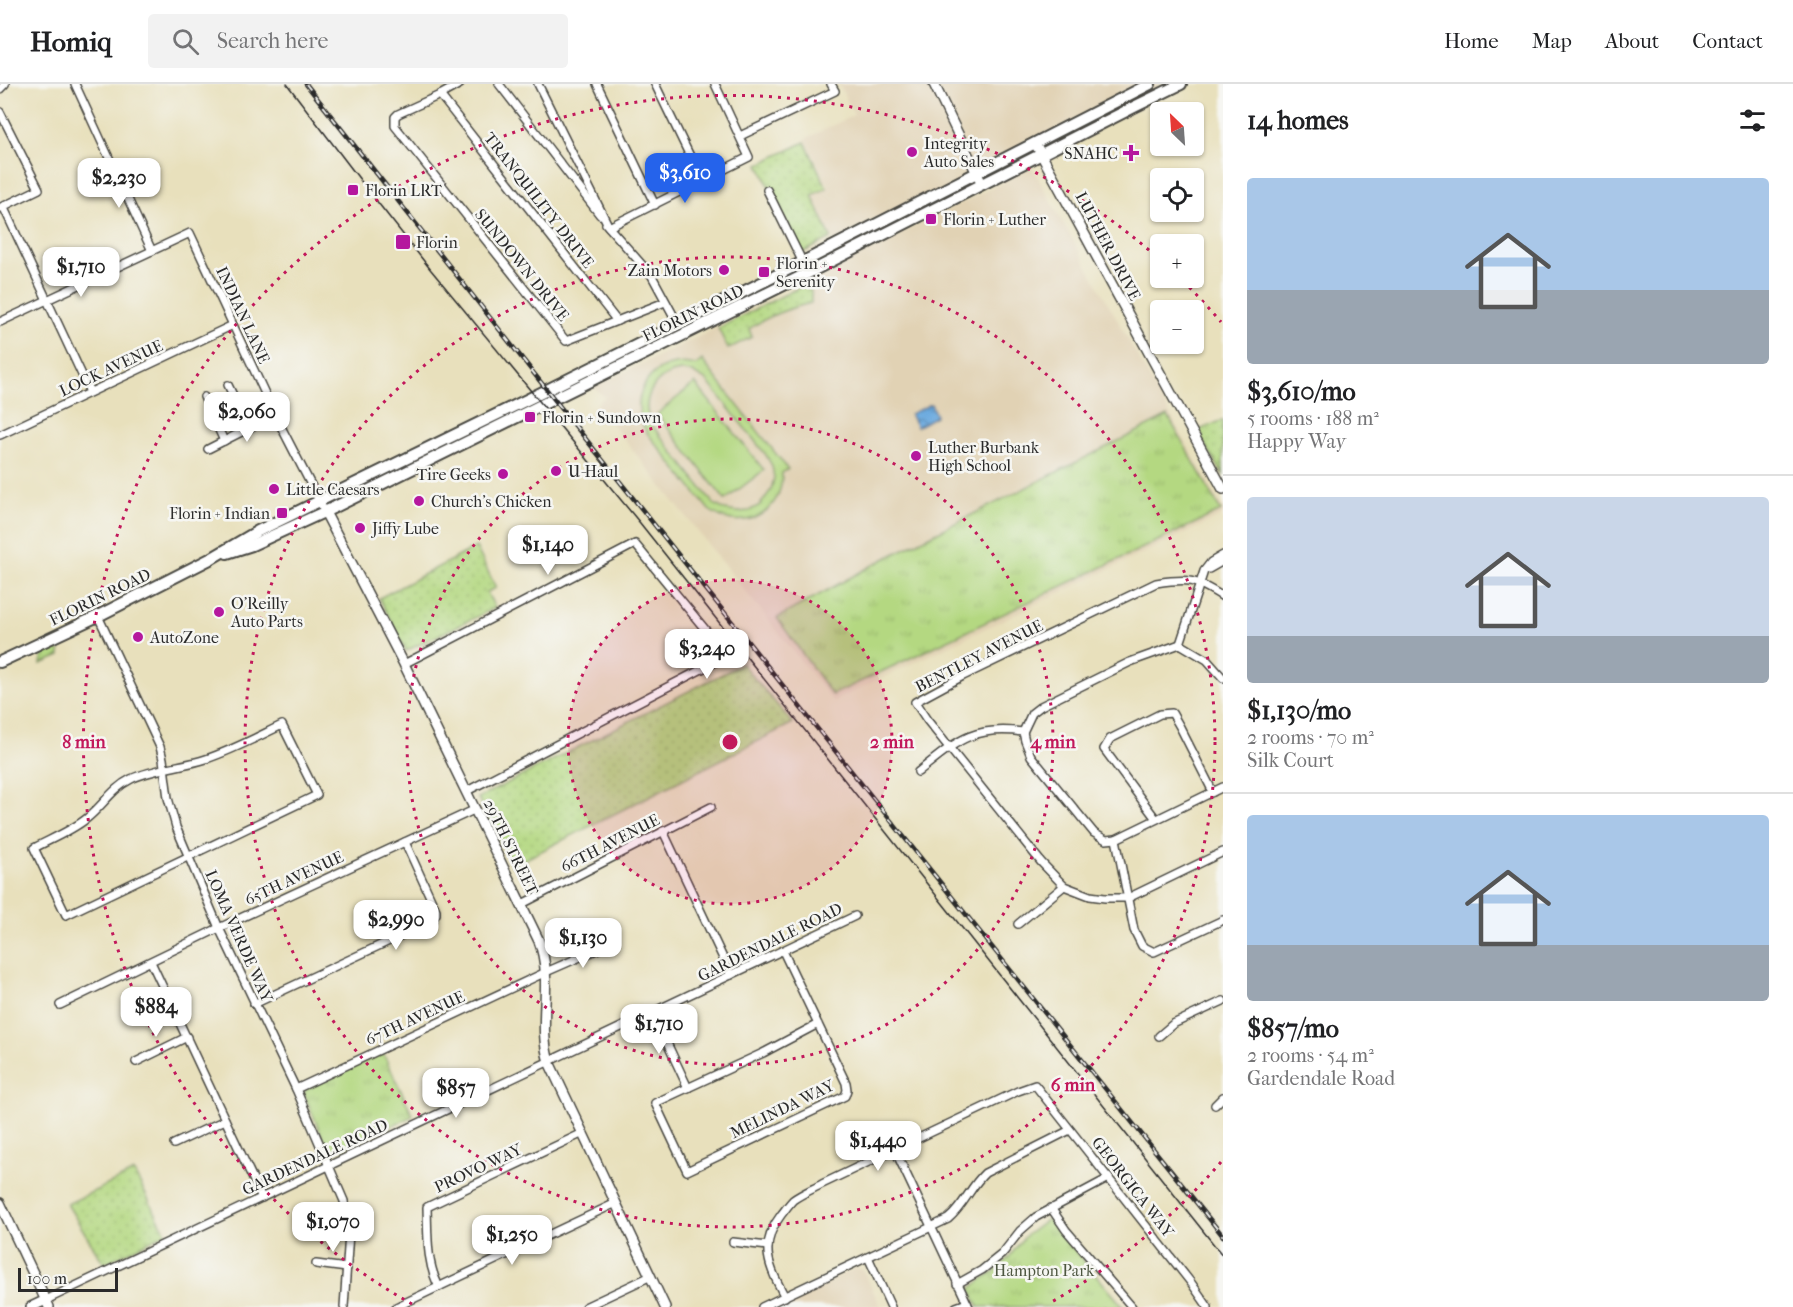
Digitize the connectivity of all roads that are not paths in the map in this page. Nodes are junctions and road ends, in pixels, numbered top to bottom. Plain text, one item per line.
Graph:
1 (5, 84) edge
2 (75, 84) edge
3 (460, 84) edge
4 (499, 84) edge
5 (538, 84) edge
6 (597, 84) edge
7 (655, 84) edge
8 (831, 84) edge
9 (934, 84) edge
10 (1150, 84) edge
11 (1181, 84) edge
12 (718, 85) edge
13 (0, 89) edge
14 (440, 95) junction
15 (0, 112) edge
16 (740, 136) junction
17 (1035, 143) junction
18 (1042, 154) junction
19 (976, 173) junction
20 (702, 181) junction
21 (982, 184) junction
22 (767, 190) dead end
23 (655, 205) junction
24 (1, 207) edge
25 (609, 228) junction
26 (152, 251) junction
27 (803, 262) junction
28 (808, 273) junction
29 (47, 300) junction
30 (665, 302) junction
31 (617, 321) junction
32 (0, 322) edge
33 (678, 324) junction
34 (233, 325) junction
35 (672, 340) junction
36 (228, 386) dead end
37 (90, 392) junction
38 (204, 396) dead end
39 (275, 415) junction
40 (249, 428) junction
41 (0, 435) edge
42 (224, 441) junction
43 (208, 449) dead end
44 (1223, 489) edge
45 (322, 507) junction
46 (1223, 555) edge
47 (1223, 561) edge
48 (1204, 571) junction
49 (1200, 582) junction
50 (1223, 597) edge
51 (98, 616) junction
52 (1180, 644) junction
53 (0, 662) edge
54 (404, 664) junction
55 (1223, 678) edge
56 (1023, 732) junction
57 (950, 747) junction
58 (165, 770) junction
59 (918, 772) dead end
60 (1223, 787) edge
61 (467, 791) junction
62 (1213, 792) junction
63 (711, 807) dead end
64 (476, 809) junction
65 (1156, 819) junction
66 (663, 831) junction
67 (1116, 839) junction
68 (405, 842) junction
69 (1223, 852) edge
70 (189, 856) junction
71 (1064, 886) junction
72 (1128, 898) junction
73 (522, 904) junction
74 (855, 916) dead end
75 (1223, 920) edge
76 (1018, 924) dead end
77 (219, 928) junction
78 (610, 944) dead end
79 (783, 951) junction
80 (151, 962) junction
81 (546, 972) junction
82 (731, 975) junction
83 (1223, 1000) edge
84 (254, 1004) junction
85 (60, 1005) dead end
86 (653, 1012) junction
87 (818, 1024) junction
88 (1159, 1036) dead end
89 (188, 1037) junction
90 (136, 1062) dead end
91 (549, 1062) junction
92 (688, 1088) junction
93 (296, 1089) junction
94 (1223, 1097) edge
95 (1215, 1105) dead end
96 (225, 1120) junction
97 (1070, 1130) junction
98 (583, 1133) junction
99 (174, 1144) dead end
100 (896, 1150) junction
101 (329, 1165) junction
102 (1109, 1178) junction
103 (262, 1197) junction
104 (0, 1203) edge
105 (616, 1203) junction
106 (1051, 1208) junction
107 (932, 1227) junction
108 (733, 1242) dead end
109 (768, 1246) junction
110 (867, 1257) junction
111 (316, 1264) dead end
112 (347, 1268) junction
113 (651, 1276) junction
114 (957, 1284) junction
115 (439, 1287) junction
116 (785, 1297) junction
117 (48, 1303) edge
118 (968, 1305) edge
119 (31, 1307) edge
120 (344, 1307) edge
121 (396, 1307) edge
122 (585, 1307) edge
123 (665, 1307) edge
124 (762, 1307) edge
125 (891, 1307) edge
126 (956, 1307) edge
127 (1132, 1307) edge
128 (1208, 1307) edge

1 - 13 street
2 - 26 street
3 - 14 street
4 - 25 street
5 - 25 street
6 - 23 street
7 - 20 street
8 - 16 street
9 - 19 street
10 - 17 main road, FLORIN ROAD
11 - 18 main road, FLORIN ROAD
12 - 16 street
14 - 31 street, TRANQUILITY DRIVE
14 - 31 street, SUNDOWN DRIVE
15 - 24 street
16 - 20 street
17 - 18 street, LUTHER DRIVE
17 - 19 main road, FLORIN ROAD
18 - 21 main road, FLORIN ROAD
18 - 44 street, LUTHER DRIVE
19 - 21 street
19 - 27 main road, FLORIN ROAD
20 - 23 street
21 - 28 main road, FLORIN ROAD
22 - 27 street
23 - 25 street
24 - 29 street
25 - 30 street
26 - 29 street
26 - 34 street, INDIAN LANE
27 - 28 street
27 - 33 main road, FLORIN ROAD
28 - 35 main road, FLORIN ROAD
29 - 32 street
29 - 37 street
30 - 31 street, SUNDOWN DRIVE
30 - 33 street
33 - 35 main road
33 - 45 main road, FLORIN ROAD
34 - 37 street, LOCK AVENUE
34 - 39 street, INDIAN LANE
35 - 45 main road, FLORIN ROAD
36 - 40 street
37 - 41 street, LOCK AVENUE
38 - 42 street
39 - 40 street
39 - 45 street, INDIAN LANE
40 - 42 street
42 - 43 street
45 - 51 main road, FLORIN ROAD
45 - 54 street, 29TH STREET
46 - 48 street
47 - 48 street
48 - 49 street
49 - 50 street
49 - 52 street
49 - 57 street, BENTLEY AVENUE
51 - 53 main road, FLORIN ROAD
51 - 58 street, LOMA VERDE WAY
52 - 55 street
52 - 56 street
54 - 61 street, 29TH STREET
54 - 61 street
56 - 57 street
56 - 67 street
57 - 59 street
57 - 71 street, BENTLEY AVENUE
58 - 70 street, LOMA VERDE WAY
58 - 70 street
58 - 70 street
60 - 62 street
61 - 64 street, 29TH STREET
62 - 65 street
62 - 65 street
63 - 66 street, 66TH AVENUE
64 - 68 street, 65TH AVENUE
64 - 73 street, 29TH STREET
65 - 67 street
66 - 73 street, 66TH AVENUE
66 - 82 street
67 - 72 street
68 - 77 street, 65TH AVENUE
68 - 84 street
69 - 72 street
70 - 77 street, LOMA VERDE WAY
71 - 72 street, BENTLEY AVENUE
71 - 76 street
72 - 75 street
73 - 81 street, 29TH STREET
74 - 79 street, GARDENDALE ROAD
77 - 80 street, 65TH AVENUE
77 - 84 street, LOMA VERDE WAY
78 - 81 street, 67TH AVENUE
79 - 82 street, GARDENDALE ROAD
79 - 87 street, MELINDA WAY
80 - 85 street, 65TH AVENUE
80 - 89 street
81 - 91 street, 29TH STREET
81 - 93 street, 67TH AVENUE
82 - 86 street, GARDENDALE ROAD
83 - 88 street
84 - 93 street, LOMA VERDE WAY
86 - 91 street, GARDENDALE ROAD
86 - 92 street
87 - 92 street
87 - 92 street, MELINDA WAY
89 - 90 street
89 - 96 street
91 - 98 street, 29TH STREET
91 - 101 street, GARDENDALE ROAD
93 - 101 street, LOMA VERDE WAY
94 - 95 street
96 - 99 street
96 - 103 street
97 - 100 street, GEORGICA WAY
97 - 102 street, GEORGICA WAY
97 - 107 street
98 - 105 street, 29TH STREET
98 - 115 street, PROVO WAY
100 - 107 street
100 - 109 street
101 - 103 street, GARDENDALE ROAD
101 - 112 street, LOMA VERDE WAY
102 - 106 street
102 - 128 street, GEORGICA WAY
103 - 117 street, GARDENDALE ROAD
104 - 117 street
105 - 113 street, 29TH STREET
105 - 115 street
106 - 114 street
106 - 127 street
107 - 110 street
107 - 114 street
108 - 109 street
109 - 116 street
110 - 116 street
110 - 125 street
111 - 112 street
112 - 120 street, LOMA VERDE WAY
113 - 122 street
113 - 123 street, 29TH STREET
114 - 118 street
115 - 121 street
116 - 124 street
117 - 119 street
118 - 126 street

